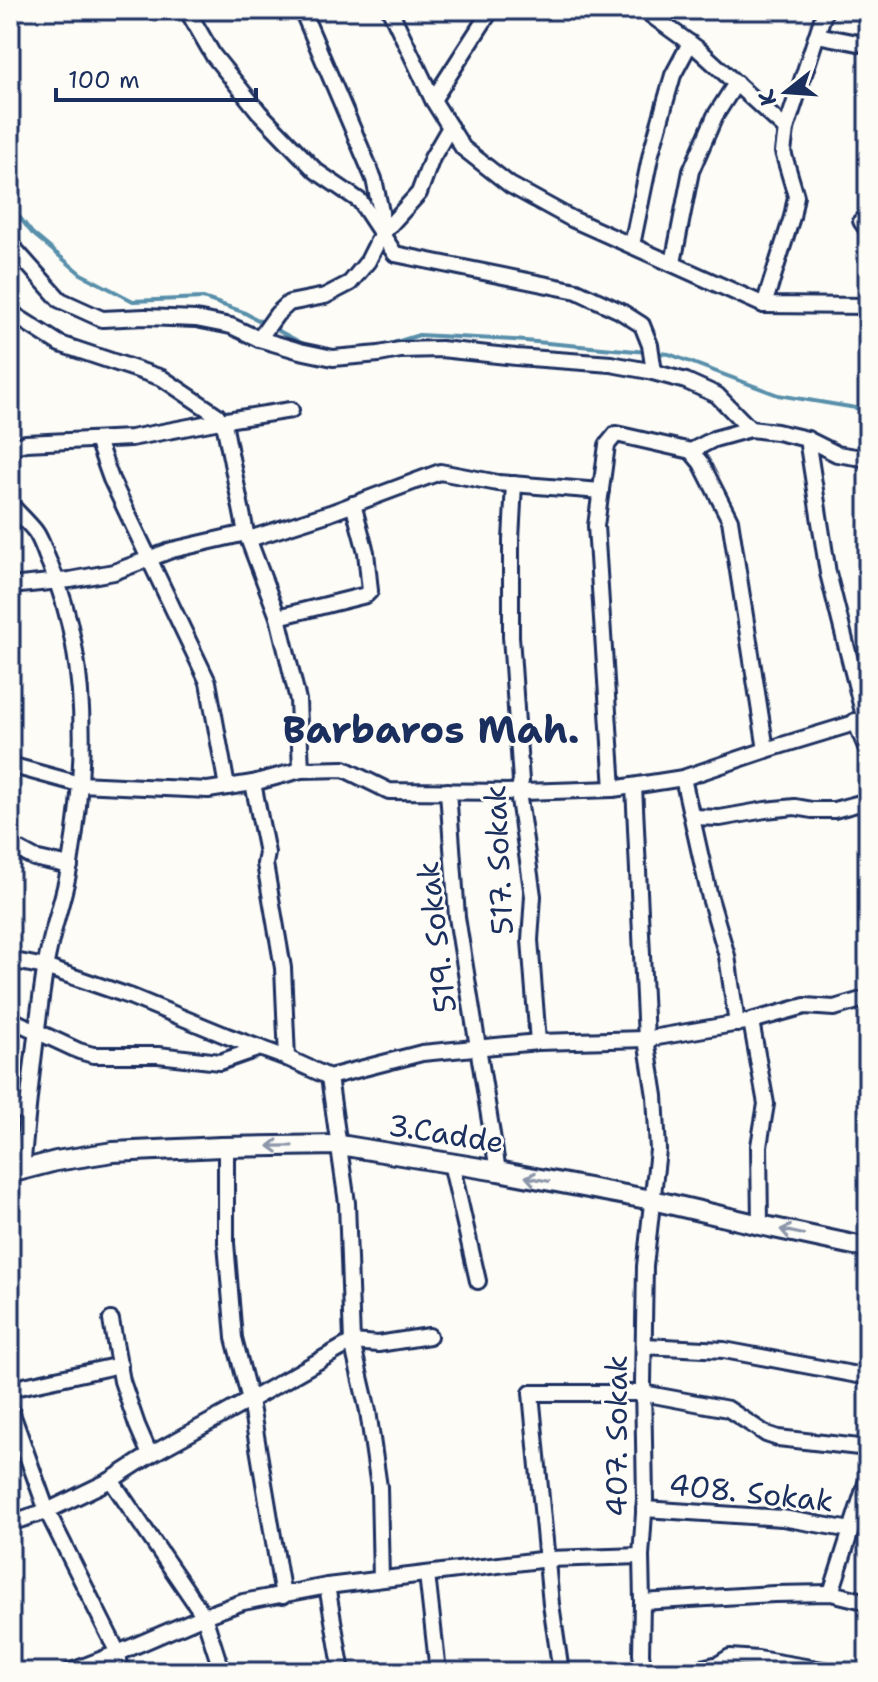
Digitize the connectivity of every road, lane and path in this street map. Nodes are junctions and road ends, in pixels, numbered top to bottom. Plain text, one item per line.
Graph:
1 (187, 10) edge
2 (302, 10) edge
3 (390, 10) edge
4 (491, 10) edge
5 (644, 10) edge
6 (825, 10) edge
7 (817, 35) junction
8 (690, 43) junction
9 (868, 45) edge
10 (736, 83) junction
11 (433, 100) junction
12 (450, 127) junction
13 (786, 129) junction
14 (381, 235) junction
15 (10, 244) edge
16 (632, 245) junction
17 (673, 263) junction
18 (764, 305) junction
19 (868, 306) edge
20 (10, 309) edge
21 (261, 336) junction
22 (654, 372) junction
23 (291, 410) dead end
24 (220, 421) junction
25 (750, 429) junction
26 (807, 439) junction
27 (97, 440) junction
28 (10, 447) edge
29 (691, 451) junction
30 (868, 459) edge
31 (514, 484) junction
32 (601, 491) junction
33 (10, 504) edge
34 (353, 504) junction
35 (248, 536) junction
36 (150, 558) junction
37 (57, 582) junction
38 (10, 586) edge
39 (278, 617) junction
40 (863, 720) edge
41 (766, 750) junction
42 (868, 752) edge
43 (10, 765) edge
44 (301, 770) junction
45 (683, 778) junction
46 (253, 783) junction
47 (79, 784) junction
48 (634, 786) junction
49 (227, 787) junction
50 (613, 789) junction
51 (448, 791) junction
52 (518, 792) junction
53 (868, 801) edge
54 (693, 817) junction
55 (10, 845) edge
56 (70, 866) junction
57 (10, 960) edge
58 (45, 967) junction
59 (868, 998) edge
60 (10, 1019) edge
61 (744, 1022) junction
62 (37, 1030) junction
63 (646, 1039) junction
64 (538, 1042) junction
65 (260, 1048) junction
66 (477, 1048) junction
67 (287, 1058) junction
68 (329, 1077) junction
69 (10, 1107) edge
70 (27, 1113) junction
71 (340, 1145) junction
72 (226, 1146) junction
73 (451, 1163) junction
74 (16, 1171) edge
75 (498, 1171) junction
76 (652, 1200) junction
77 (760, 1225) junction
78 (868, 1248) edge
79 (478, 1281) dead end
80 (111, 1320) dead end
81 (429, 1336) dead end
82 (352, 1342) junction
83 (644, 1346) junction
84 (120, 1365) junction
85 (868, 1377) edge
86 (10, 1389) edge
87 (643, 1393) junction
88 (250, 1400) junction
89 (10, 1408) edge
90 (868, 1448) edge
91 (150, 1455) junction
92 (868, 1477) edge
93 (111, 1480) junction
94 (644, 1509) junction
95 (47, 1511) junction
96 (10, 1523) edge
97 (851, 1530) junction
98 (641, 1556) junction
99 (548, 1559) junction
100 (427, 1574) junction
101 (381, 1579) junction
102 (327, 1586) junction
103 (831, 1593) junction
104 (283, 1596) junction
105 (642, 1602) junction
106 (868, 1602) edge
107 (204, 1616) junction
108 (118, 1653) junction
109 (719, 1668) edge
110 (69, 1672) edge
111 (121, 1672) edge
112 (222, 1672) edge
113 (342, 1672) edge
114 (438, 1672) edge
115 (561, 1672) edge
116 (644, 1672) edge
117 (684, 1672) edge
118 (835, 1672) edge

1 - 14 street
2 - 14 street
3 - 11 street
4 - 11 street
5 - 8 street
6 - 7 street
7 - 9 street
7 - 13 street
8 - 10 street
8 - 16 street
10 - 13 street
10 - 17 street
11 - 12 street
12 - 14 street
12 - 16 street
13 - 18 street
14 - 21 street
14 - 22 street
15 - 21 street
16 - 17 street
17 - 18 street
18 - 19 street
20 - 24 street
21 - 22 street
22 - 25 street
23 - 24 street
24 - 27 street
24 - 35 street
25 - 26 street
25 - 29 street
26 - 30 street
26 - 40 street
27 - 28 street
27 - 36 street
29 - 32 street
29 - 41 street
31 - 32 street
31 - 34 street
31 - 52 street, 517. Sokak
32 - 50 street
33 - 37 street
34 - 35 street
34 - 39 street
35 - 36 street
35 - 39 street
36 - 37 street
36 - 49 street
37 - 38 street
37 - 47 street
39 - 44 street
40 - 41 street
40 - 42 street
41 - 45 street
43 - 47 street
44 - 46 street
44 - 51 street
45 - 48 street
45 - 54 street
46 - 49 street
46 - 67 street
47 - 49 street
47 - 56 street
48 - 50 street
48 - 63 street, 407. Sokak
50 - 52 street
51 - 52 street
51 - 66 street, 519. Sokak
52 - 64 street, 517. Sokak
53 - 54 street
54 - 61 street
55 - 56 street
56 - 58 street
57 - 58 street
58 - 62 street
58 - 65 street
59 - 61 street
60 - 62 street
61 - 63 street
61 - 77 street
62 - 65 street
62 - 70 street
63 - 64 street
63 - 76 street, 407. Sokak
64 - 66 street
65 - 67 street
66 - 68 street
66 - 75 street, 519. Sokak
67 - 68 street
68 - 71 street
69 - 70 street
70 - 74 street
71 -> 72 street, 3.Cadde
71 - 73 street, 3.Cadde
71 - 82 street
72 - 74 street, 3.Cadde
72 - 88 street
73 - 75 street, 3.Cadde
73 - 79 street
76 -> 75 street, 3.Cadde
76 - 77 street, 3.Cadde
76 - 83 street, 407. Sokak
78 -> 77 street, 3.Cadde
80 - 84 street
81 - 82 street
82 - 88 street
82 - 101 street
83 - 85 street
83 - 87 street, 407. Sokak
84 - 86 street
84 - 91 street
87 - 90 street
87 - 94 street, 407. Sokak
87 - 99 street
88 - 91 street
88 - 104 street
89 - 95 street
91 - 93 street
92 - 97 street
93 - 95 street
93 - 107 street
94 - 97 street, 408. Sokak
94 - 98 street, 407. Sokak
95 - 96 street
95 - 108 street
97 - 103 street
98 - 99 street
98 - 105 street, 407. Sokak
99 - 100 street
99 - 115 street
100 - 101 street
100 - 114 street
101 - 102 street
102 - 104 street
102 - 113 street
103 - 105 street
103 - 106 street
104 - 107 street
105 - 116 street, 407. Sokak
107 - 108 street
107 - 112 street
108 - 110 street
108 - 111 street
109 - 117 street
109 - 118 street

